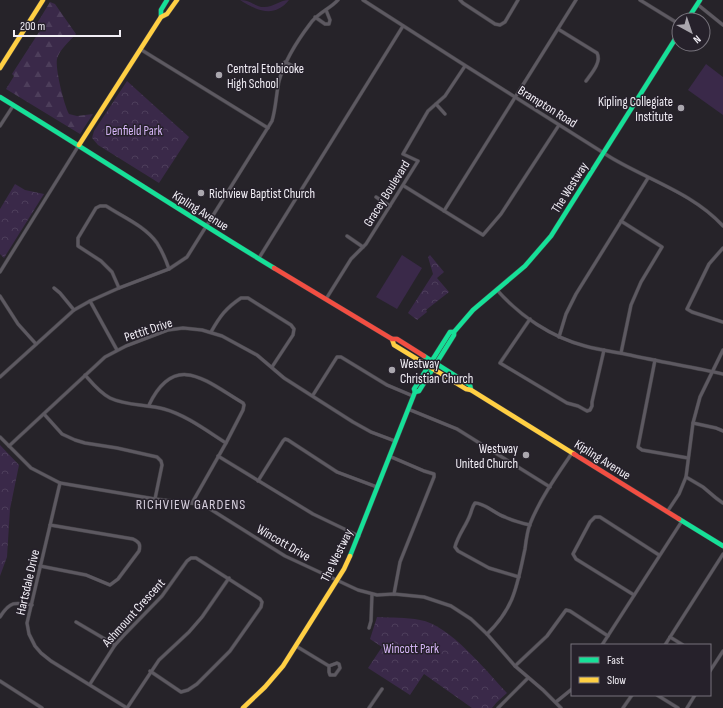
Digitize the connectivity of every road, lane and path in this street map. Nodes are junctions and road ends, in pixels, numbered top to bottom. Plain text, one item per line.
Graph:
1 (43, 0) edge
2 (167, 0) edge
3 (177, 0) edge
4 (338, 0) edge
5 (363, 0) edge
6 (460, 0) edge
7 (518, 0) edge
8 (576, 0) edge
9 (640, 0) edge
10 (699, 2) edge
11 (326, 10) junction
12 (692, 12) edge
13 (161, 17) junction
14 (315, 17) junction
15 (671, 19) edge
16 (723, 25) edge
17 (403, 26) junction
18 (558, 29) junction
19 (671, 46) edge
20 (140, 49) junction
21 (285, 62) junction
22 (465, 66) junction
23 (0, 68) edge
24 (299, 69) dead end
25 (586, 81) dead end
26 (0, 97) edge
27 (516, 98) junction
28 (436, 104) junction
29 (13, 106) junction
30 (445, 114) dead end
31 (559, 125) junction
32 (0, 126) edge
33 (268, 128) junction
34 (79, 145) junction
35 (604, 152) junction
36 (648, 178) junction
37 (404, 186) junction
38 (376, 197) dead end
39 (390, 206) junction
40 (444, 211) junction
41 (621, 221) junction
42 (206, 226) junction
43 (723, 226) edge
44 (347, 236) dead end
45 (363, 247) junction
46 (723, 248) edge
47 (260, 258) junction
48 (169, 269) junction
49 (0, 272) edge
50 (54, 288) dead end
51 (119, 288) junction
52 (497, 290) junction
53 (0, 296) edge
54 (326, 299) junction
55 (90, 301) junction
56 (74, 310) junction
57 (530, 319) junction
58 (723, 322) edge
59 (211, 332) junction
60 (454, 332) junction
61 (559, 337) junction
62 (392, 339) junction
63 (36, 344) junction
64 (117, 350) junction
65 (604, 350) junction
66 (723, 350) edge
67 (621, 353) junction
68 (431, 360) junction
69 (655, 360) junction
70 (436, 364) junction
71 (428, 366) junction
72 (272, 367) junction
73 (433, 369) junction
74 (0, 371) edge
75 (712, 371) junction
76 (723, 374) edge
77 (85, 375) junction
78 (2, 376) edge
79 (471, 390) junction
80 (414, 394) junction
81 (313, 395) junction
82 (149, 405) junction
83 (408, 409) junction
84 (44, 414) junction
85 (693, 424) junction
86 (723, 431) edge
87 (0, 437) edge
88 (395, 441) junction
89 (226, 443) junction
90 (9, 446) junction
91 (572, 453) junction
92 (218, 456) junction
93 (390, 456) junction
94 (688, 458) junction
95 (686, 477) junction
96 (258, 481) junction
97 (60, 483) junction
98 (377, 487) junction
99 (550, 487) junction
100 (155, 498) junction
101 (192, 503) junction
102 (723, 503) edge
103 (667, 512) junction
104 (682, 521) junction
105 (50, 525) junction
106 (530, 525) junction
107 (359, 536) junction
108 (723, 546) edge
109 (723, 554) edge
110 (659, 555) junction
111 (40, 566) junction
112 (519, 577) junction
113 (229, 578) junction
114 (337, 580) junction
115 (372, 594) junction
116 (394, 594) junction
117 (634, 595) junction
118 (32, 605) junction
119 (0, 617) edge
120 (76, 622) dead end
121 (369, 628) dead end
122 (487, 634) junction
123 (608, 636) junction
124 (670, 637) junction
125 (603, 644) edge
126 (666, 644) edge
127 (681, 644) edge
128 (115, 645) junction
129 (296, 646) junction
130 (722, 654) edge
131 (711, 662) edge
132 (714, 665) junction
133 (330, 666) junction
134 (515, 666) junction
135 (711, 670) edge
136 (150, 672) junction
137 (528, 678) junction
138 (0, 681) edge
139 (90, 684) junction
140 (382, 689) dead end
141 (571, 690) edge
142 (631, 696) edge
143 (659, 696) edge
144 (694, 696) edge
145 (556, 702) junction
146 (42, 708) edge
147 (127, 708) edge
148 (243, 708) edge
149 (369, 708) edge
150 (498, 708) edge
151 (560, 708) edge
152 (623, 708) edge
153 (678, 708) edge
154 (687, 708) edge

1 - 23 main road
2 - 13 main road
3 - 13 main road
4 - 11 street
5 - 17 street, Brampton Road
6 - 7 street
8 - 18 street
9 - 15 street
10 - 12 main road
10 - 16 street
11 - 14 street
11 - 14 street
13 - 20 main road
14 - 21 street
17 - 22 street, Brampton Road
17 - 47 street
18 - 25 street
18 - 27 street
19 - 35 main road, The Westway
20 - 33 street
20 - 34 main road
21 - 24 street
21 - 33 street
22 - 27 street, Brampton Road
22 - 28 street, Gracey Boulevard
26 - 29 main road, Kipling Avenue
27 - 31 street, Brampton Road
27 - 40 street
28 - 30 street
28 - 37 street, Gracey Boulevard
29 - 32 street
29 - 34 main road, Kipling Avenue
31 - 35 street, Brampton Road
31 - 40 street
33 - 42 street
34 - 42 main road, Kipling Avenue
34 - 49 street
35 - 36 street, Brampton Road
35 - 52 main road, The Westway
36 - 41 street
36 - 43 street, Brampton Road
37 - 39 street, Gracey Boulevard
37 - 40 street
38 - 39 street
39 - 45 street, Gracey Boulevard
41 - 61 street
41 - 67 street
42 - 47 main road, Kipling Avenue
42 - 48 street
44 - 45 street
45 - 54 street, Gracey Boulevard
46 - 58 street
47 - 54 main road, Kipling Avenue
48 - 51 street
48 - 51 street
50 - 56 street
51 - 55 street
52 - 57 street
52 - 60 main road, The Westway
53 - 63 street
54 - 62 main road, Kipling Avenue
55 - 56 street
55 - 64 street
56 - 63 street
57 - 61 street
57 - 65 street
59 - 64 street, Pettit Drive
59 - 72 street, Pettit Drive
59 - 72 street
60 - 68 main road, The Westway
60 - 70 main road, The Westway
61 - 65 street
62 - 68 main road, Kipling Avenue
62 - 71 main road, Kipling Avenue
63 - 78 street
64 - 77 street, Pettit Drive
65 - 67 street
66 - 75 street
67 - 69 street
68 - 70 main road, Kipling Avenue
68 - 71 main road, The Westway
69 - 75 street
69 - 94 street
70 - 73 main road, The Westway
70 - 79 main road, Kipling Avenue
71 - 73 main road, Kipling Avenue
71 - 80 main road, The Westway
72 - 81 street, Pettit Drive
73 - 79 main road, Kipling Avenue
73 - 80 main road, The Westway
74 - 78 street
75 - 76 street
75 - 85 street
77 - 82 street
77 - 84 street, Pettit Drive
79 - 91 main road, Kipling Avenue
80 - 81 street
80 - 83 main road, The Westway
81 - 88 street, Pettit Drive
82 - 89 street
82 - 89 street
83 - 88 main road, The Westway
83 - 99 street
84 - 90 street, Pettit Drive
84 - 100 street
85 - 86 street
85 - 94 street
87 - 90 street, Wincott Drive
88 - 93 main road, The Westway
89 - 92 street
90 - 97 street, Wincott Drive
91 - 99 street
91 - 103 main road, Kipling Avenue
92 - 96 street
92 - 101 street
93 - 98 main road, The Westway
93 - 116 street
94 - 95 street
95 - 102 street
95 - 103 street
96 - 98 street
96 - 107 street
97 - 100 street, Wincott Drive
97 - 105 street, Hartsdale Drive
98 - 107 main road, The Westway
99 - 106 street
100 - 101 street, Wincott Drive
101 - 114 street, Wincott Drive
103 - 104 main road, Kipling Avenue
104 - 108 main road, Kipling Avenue
104 - 110 street
105 - 111 street, Hartsdale Drive
105 - 111 street
106 - 112 street
106 - 112 street
107 - 114 main road, The Westway
109 - 124 street
110 - 117 street
110 - 117 street
111 - 118 street, Hartsdale Drive
112 - 122 street
113 - 128 street, Ashmount Crescent
113 - 136 street
113 - 136 street, Ashmount Crescent
114 - 115 street, Wincott Drive
114 - 129 main road, The Westway
115 - 116 street, Wincott Drive
115 - 121 street
116 - 122 street, Wincott Drive
117 - 123 street
118 - 119 street
118 - 139 street, Hartsdale Drive
120 - 128 street
122 - 134 street, Wincott Drive
123 - 125 street
123 - 134 street
124 - 126 street
124 - 127 street
128 - 139 street, Ashmount Crescent
129 - 133 street
129 - 148 main road, The Westway
130 - 132 street
131 - 132 street
132 - 135 street
133 - 133 street
134 - 137 street, Wincott Drive
136 - 147 street
137 - 145 street, Wincott Drive
137 - 150 street
138 - 146 street
139 - 147 street, Hartsdale Drive
140 - 149 street
141 - 145 street
142 - 152 street
143 - 153 street
144 - 154 street
145 - 151 street, Wincott Drive

